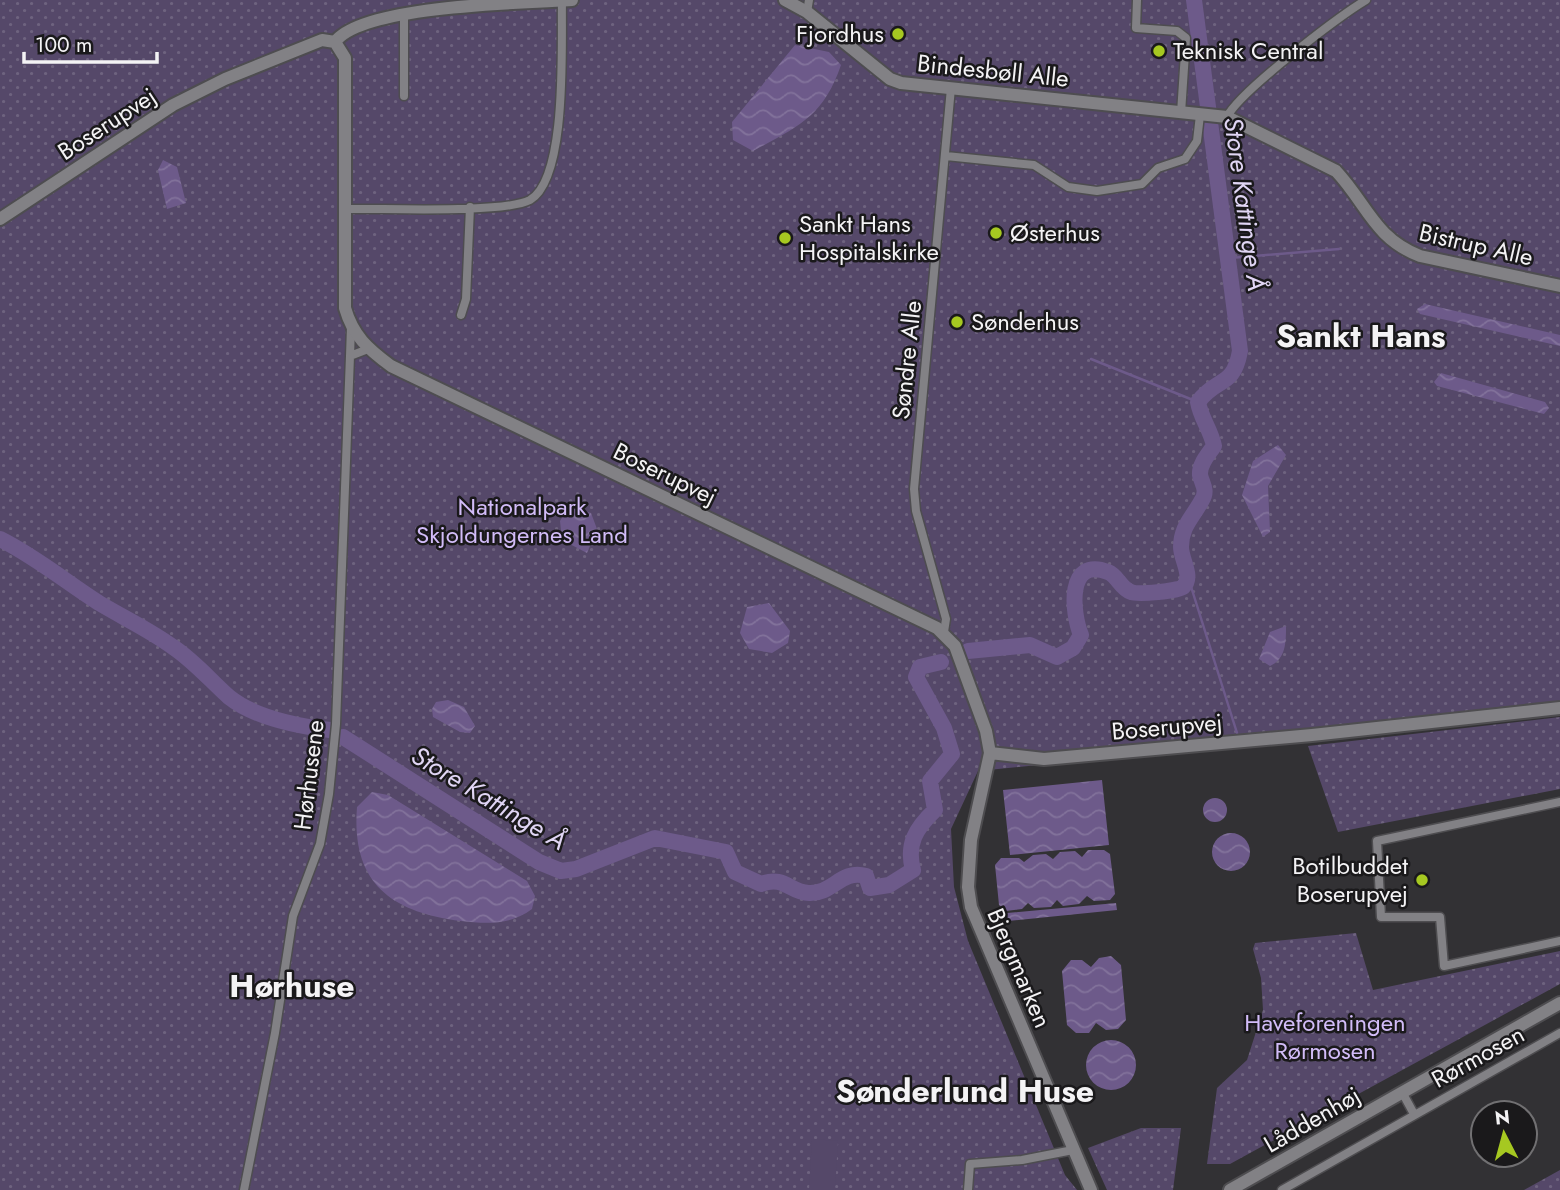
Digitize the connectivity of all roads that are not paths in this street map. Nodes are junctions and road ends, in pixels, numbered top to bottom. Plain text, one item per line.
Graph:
1 (562, 0) edge
2 (572, 0) edge
3 (785, 0) edge
4 (1137, 0) edge
5 (1366, 0) edge
6 (808, 6) edge
7 (404, 14) junction
8 (335, 42) junction
9 (950, 88) junction
10 (404, 96) dead end
11 (1181, 113) junction
12 (1200, 115) junction
13 (1227, 117) junction
14 (946, 156) junction
15 (1336, 171) joint
16 (470, 207) junction
17 (344, 209) junction
18 (0, 219) edge
19 (1560, 286) edge
20 (461, 315) dead end
21 (351, 327) junction
22 (368, 349) junction
23 (350, 356) junction
24 (944, 632) junction
25 (1560, 708) edge
26 (990, 753) junction
27 (1560, 802) edge
28 (1560, 941) edge
29 (1560, 1003) edge
30 (1560, 1033) edge
31 (1402, 1093) junction
32 (1414, 1114) junction
33 (1073, 1150) junction
34 (244, 1190) edge
35 (968, 1190) edge
36 (1091, 1190) edge
37 (1230, 1190) edge
38 (1282, 1190) edge

1 - 2 street
1 - 7 street
1 - 16 street
3 - 6 street, Bindesbøll Alle
4 - 11 street
5 - 13 street
6 - 9 street, Bindesbøll Alle
7 - 8 street
7 - 10 street
8 - 17 street, Boserupvej
8 - 18 street, Boserupvej
9 - 11 street, Bindesbøll Alle
9 - 14 street, Søndre Alle
11 - 12 street, Bindesbøll Alle
12 - 13 street, Bindesbøll Alle
12 - 14 street
13 - 15 street, Bindesbøll Alle
14 - 24 street, Søndre Alle
15 - 19 street, Bistrup Alle
16 - 17 street
16 - 20 street
17 - 21 street, Boserupvej
21 - 22 street, Boserupvej
21 - 23 street, Hørhusene
22 - 23 street
22 - 24 street, Boserupvej
23 - 34 street, Hørhusene
24 - 26 street
25 - 26 street, Boserupvej
26 - 33 street, Bjergmarken
27 - 28 street
29 - 31 street, Låddenhøj
30 - 32 street, Rørmosen
31 - 32 street, Rørmosen
31 - 37 street, Låddenhøj
32 - 38 street, Rørmosen
33 - 35 street
33 - 36 street, Bjergmarken

